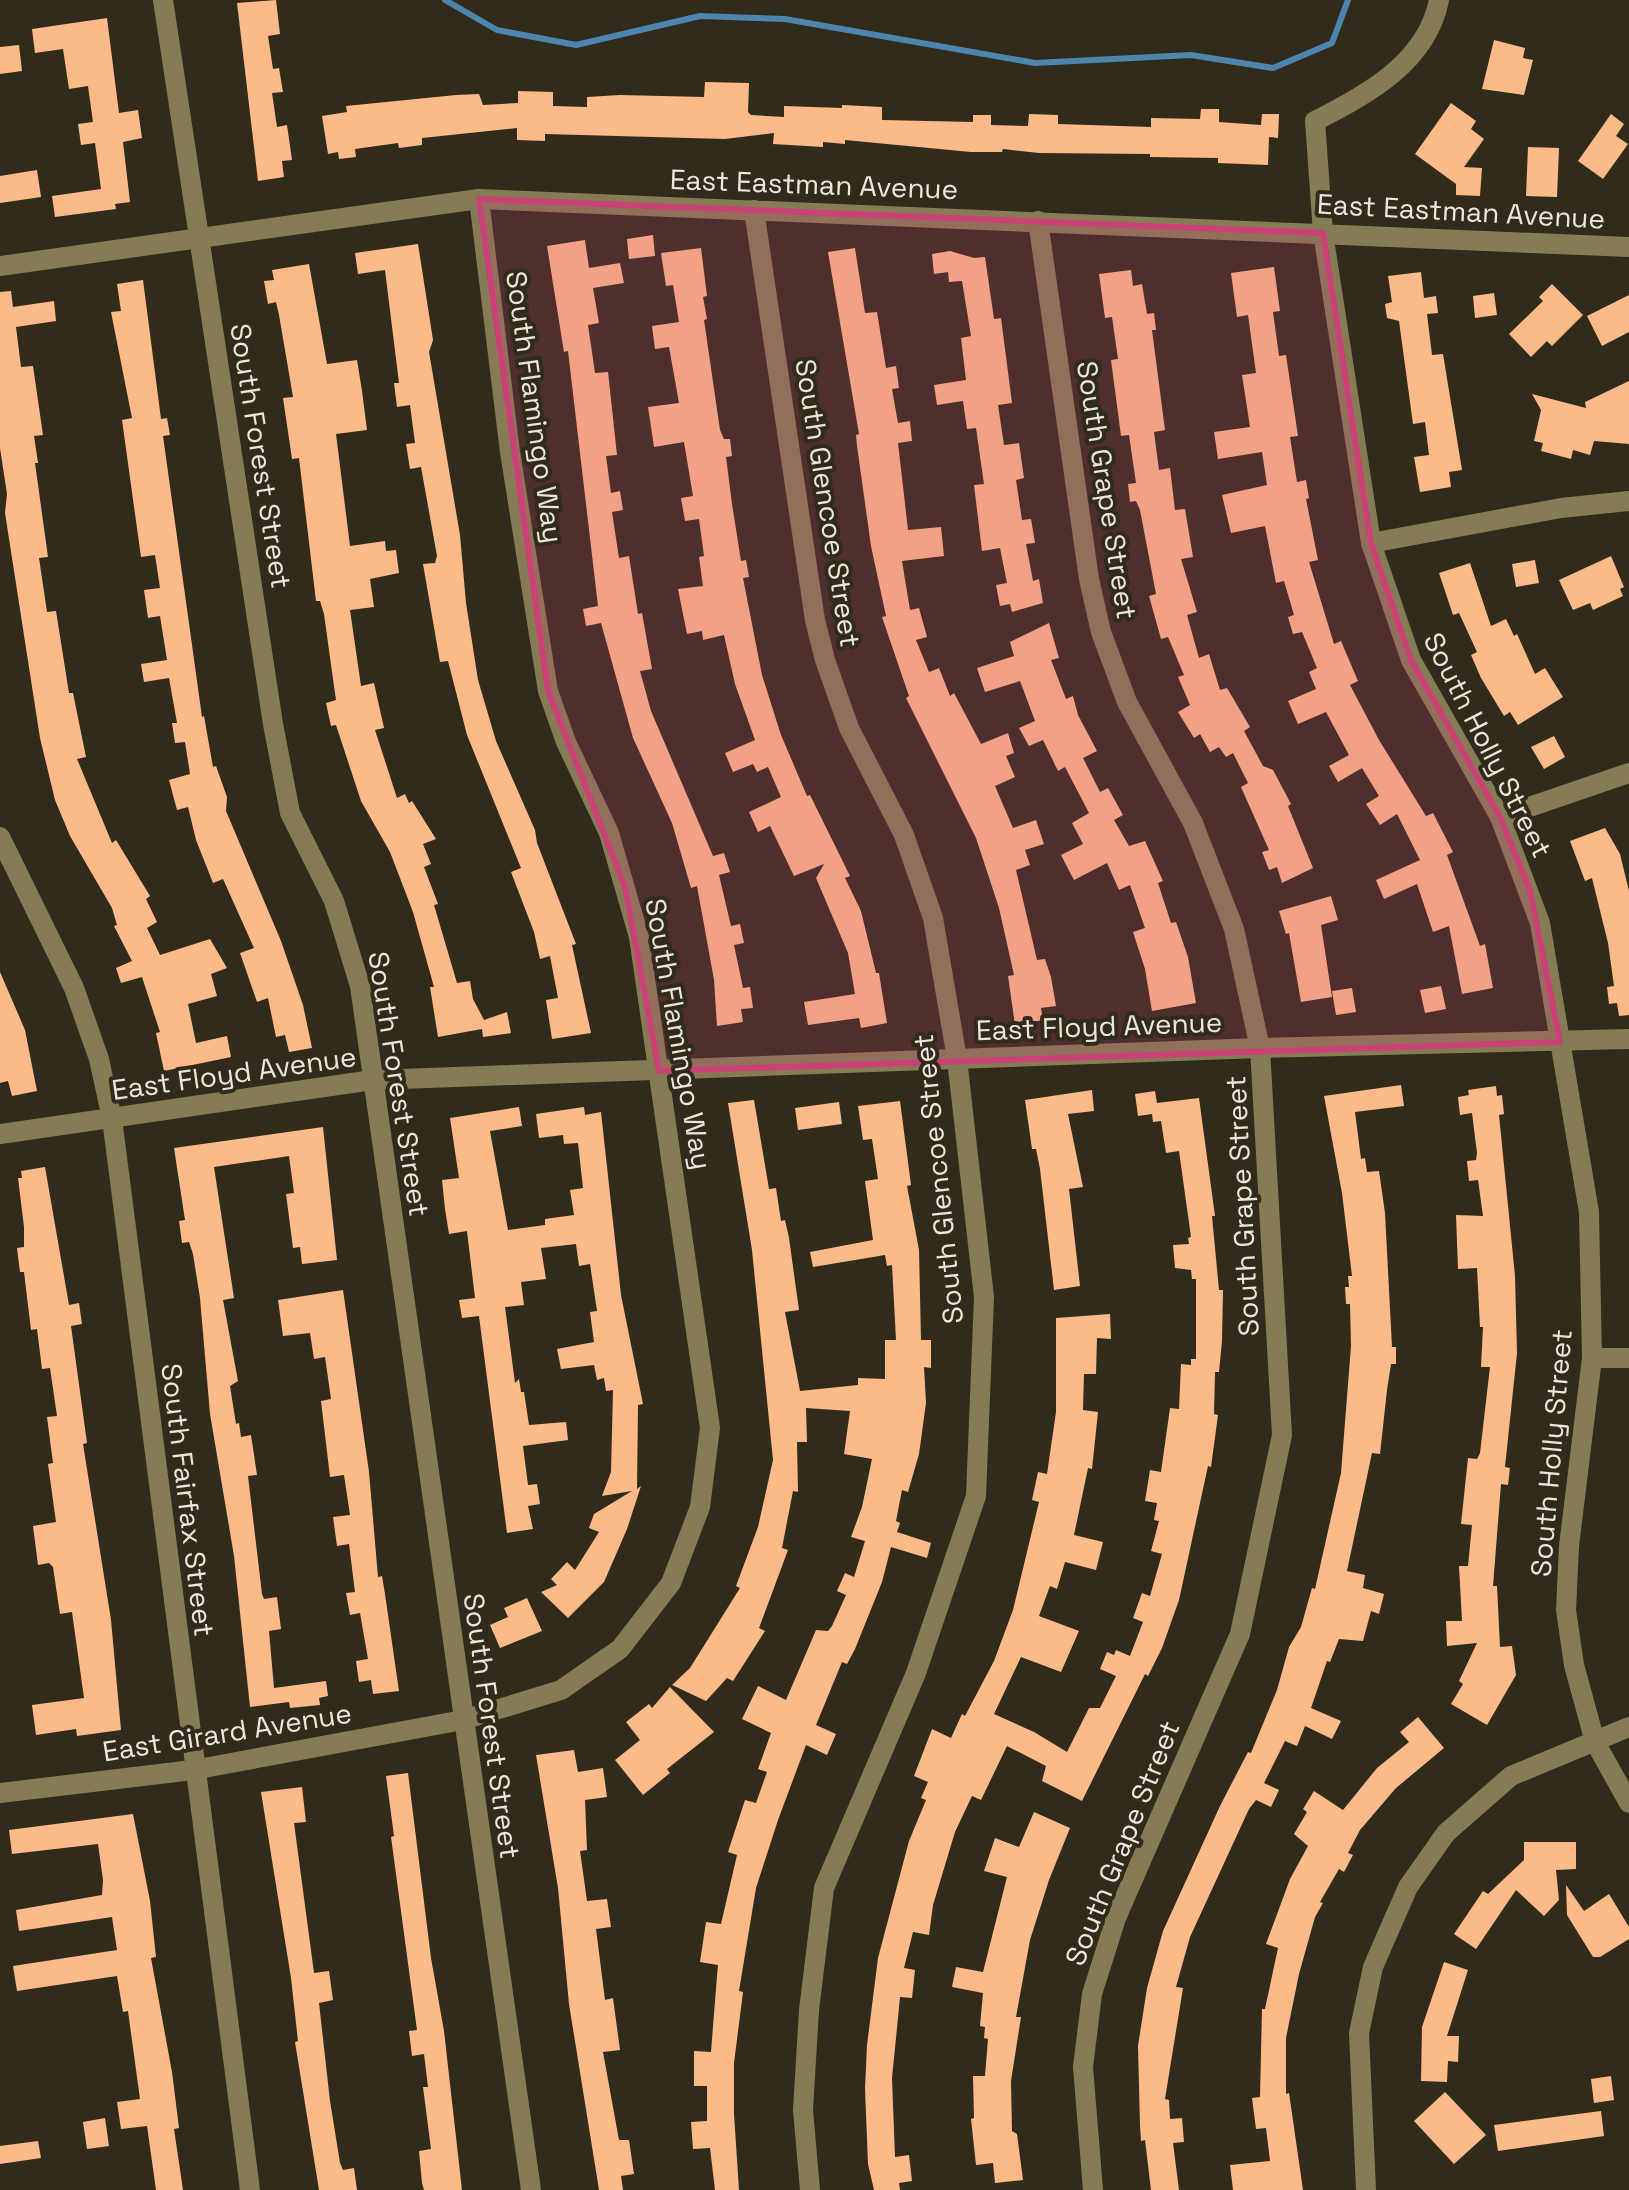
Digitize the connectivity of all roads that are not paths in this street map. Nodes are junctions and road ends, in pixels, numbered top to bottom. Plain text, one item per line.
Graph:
1 (163, 0) edge
2 (1439, 0) edge
3 (479, 199) junction
4 (754, 210) junction
5 (1038, 221) junction
6 (1323, 233) junction
7 (199, 237) junction
8 (1629, 247) edge
9 (0, 266) edge
10 (1629, 501) edge
11 (1371, 543) junction
12 (1629, 773) edge
13 (1500, 817) junction
14 (0, 837) edge
15 (1629, 1039) edge
16 (1560, 1042) junction
17 (1260, 1048) junction
18 (957, 1059) junction
19 (659, 1071) junction
20 (373, 1080) junction
21 (112, 1119) junction
22 (0, 1134) edge
23 (1592, 1358) junction
24 (1629, 1358) edge
25 (463, 1720) junction
26 (1629, 1727) edge
27 (1595, 1742) junction
28 (193, 1770) junction
29 (0, 1793) edge
30 (1629, 1803) edge
31 (250, 2190) edge
32 (531, 2190) edge
33 (810, 2190) edge
34 (1093, 2190) edge
35 (1366, 2190) edge

1 - 7 street, South Forest Street
2 - 6 street, South Holly Street
3 - 4 street, East Eastman Avenue
3 - 7 street, East Eastman Avenue
3 - 19 street, South Flamingo Way
4 - 5 street, East Eastman Avenue
4 - 18 street, South Glencoe Street
5 - 6 street, East Eastman Avenue
5 - 17 street, South Grape Street
6 - 8 street, East Eastman Avenue
6 - 11 street, South Holly Street
7 - 9 street, East Eastman Avenue
7 - 20 street, South Forest Street
10 - 11 street
11 - 13 street, South Holly Street
12 - 13 street
13 - 16 street, South Holly Street
14 - 21 street, South Fairfax Street
15 - 16 street, East Floyd Avenue
16 - 17 street, East Floyd Avenue
16 - 23 street, South Holly Street
17 - 18 street, East Floyd Avenue
17 - 34 street, South Grape Street
18 - 19 street, East Floyd Avenue
18 - 33 street, South Glencoe Street
19 - 20 street, East Floyd Avenue
19 - 25 street, South Flamingo Way
20 - 21 street, East Floyd Avenue
20 - 25 street, South Forest Street
21 - 22 street, East Floyd Avenue
21 - 28 street, South Fairfax Street
23 - 24 street
23 - 27 street, South Holly Street
25 - 28 street, East Girard Avenue
25 - 32 street, South Forest Street
26 - 27 street
27 - 30 street, South Holly Street
27 - 35 street
28 - 29 street, East Girard Avenue
28 - 31 street, South Fairfax Street

